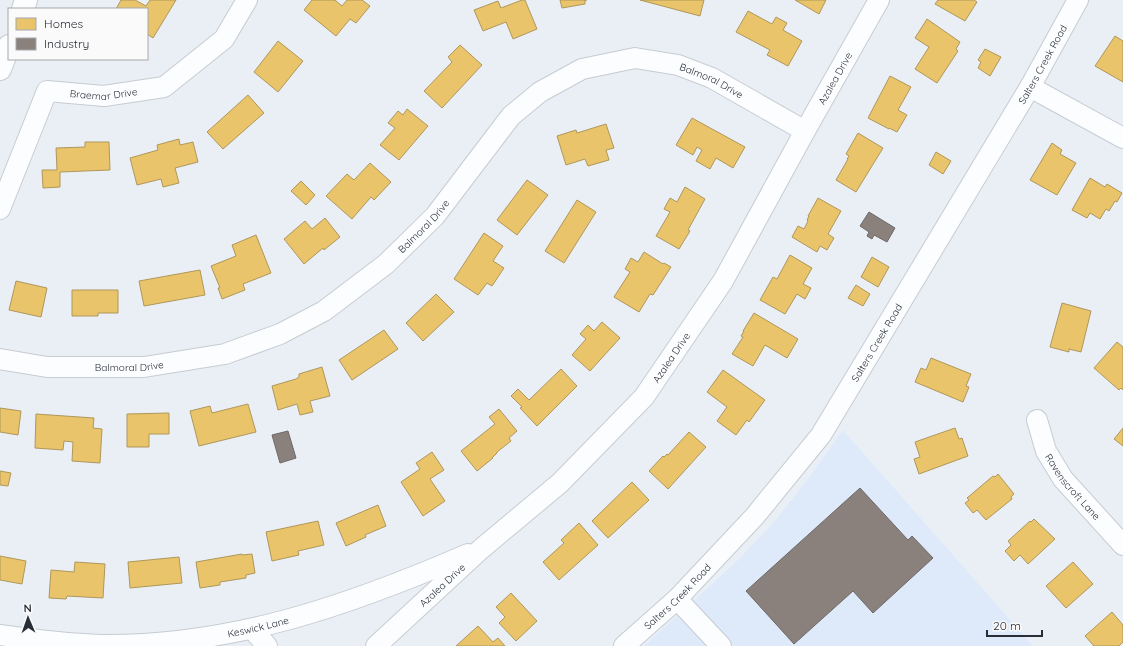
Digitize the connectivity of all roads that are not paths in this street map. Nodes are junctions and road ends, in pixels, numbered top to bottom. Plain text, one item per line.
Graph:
1 (247, 0) edge
2 (879, 0) edge
3 (1078, 0) edge
4 (8, 49) edge
5 (0, 69) edge
6 (1030, 87) junction
7 (805, 131) junction
8 (1123, 138) edge
9 (0, 209) edge
10 (0, 359) edge
11 (1037, 420) dead end
12 (1123, 545) edge
13 (481, 549) junction
14 (677, 599) junction
15 (253, 630) junction
16 (0, 635) edge
17 (267, 646) edge
18 (376, 646) edge
19 (624, 646) edge
20 (721, 646) edge

1 - 9 street, Braemar Drive
2 - 7 street, Azalea Drive
3 - 6 street, Salters Creek Road
4 - 5 highway
6 - 8 street
6 - 14 street, Salters Creek Road
7 - 10 street, Balmoral Drive
7 - 13 street, Azalea Drive
11 - 12 street, Ravenscroft Lane
13 - 15 street, Keswick Lane
13 - 18 street, Azalea Drive
14 - 19 street, Salters Creek Road
14 - 20 street
15 - 16 street, Keswick Lane
15 - 17 street

